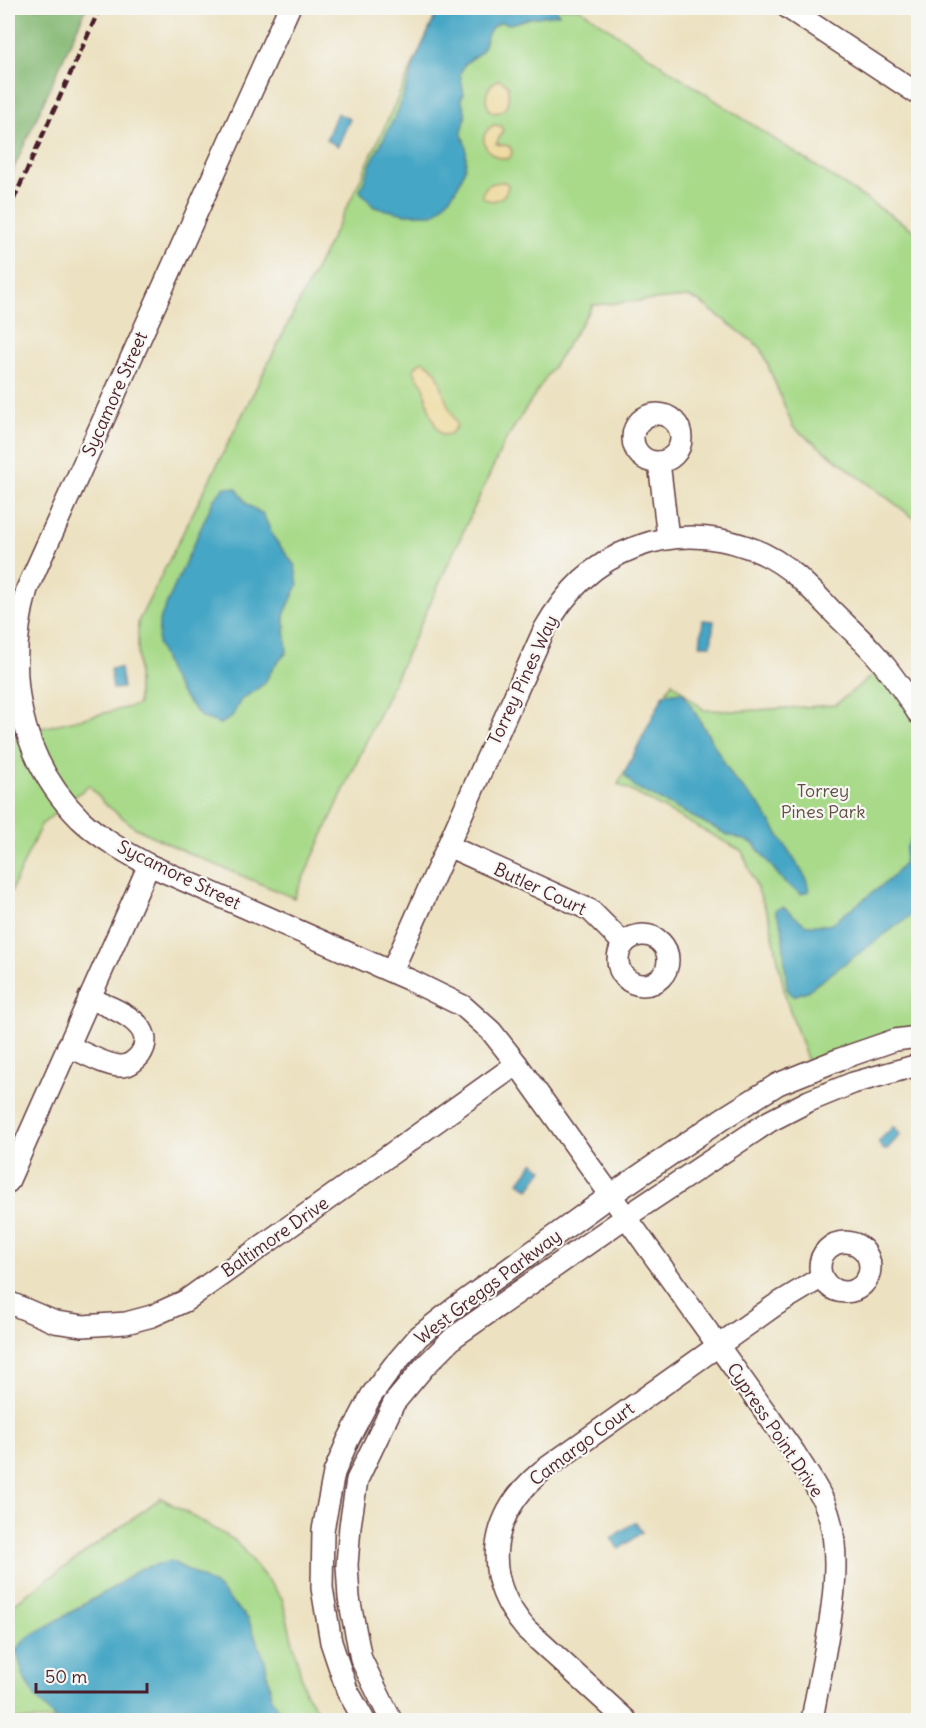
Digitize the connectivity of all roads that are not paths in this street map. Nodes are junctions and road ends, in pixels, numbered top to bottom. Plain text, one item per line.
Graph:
1 (289, 8) edge
2 (788, 8) edge
3 (918, 94) edge
4 (658, 462) dead end
5 (668, 538) junction
6 (918, 713) edge
7 (448, 846) junction
8 (149, 865) junction
9 (624, 944) dead end
10 (392, 972) junction
11 (89, 998) junction
12 (918, 1037) edge
13 (68, 1046) junction
14 (517, 1064) junction
15 (918, 1065) edge
16 (8, 1182) edge
17 (619, 1206) junction
18 (822, 1278) dead end
19 (8, 1302) edge
20 (717, 1346) junction
21 (363, 1720) edge
22 (391, 1720) edge
23 (626, 1720) edge
24 (812, 1720) edge

1 - 8 street, Sycamore Street
2 - 3 street
4 - 5 street
5 - 6 street, Torrey Pines Way
5 - 7 street, Torrey Pines Way
7 - 9 street, Butler Court
7 - 10 street, Torrey Pines Way
8 - 10 street, Sycamore Street
8 - 11 street
10 - 14 street, Sycamore Street
11 - 13 street
11 - 13 street
12 - 17 street, West Greggs Parkway
13 - 16 street
14 - 17 street, Sycamore Street
14 - 19 street, Baltimore Drive
15 - 17 street, West Greggs Parkway
17 - 20 street, Cypress Point Drive
17 - 21 street, West Greggs Parkway
17 - 22 street, West Greggs Parkway
18 - 20 street, Camargo Court
20 - 23 street, Camargo Court
20 - 24 street, Cypress Point Drive

